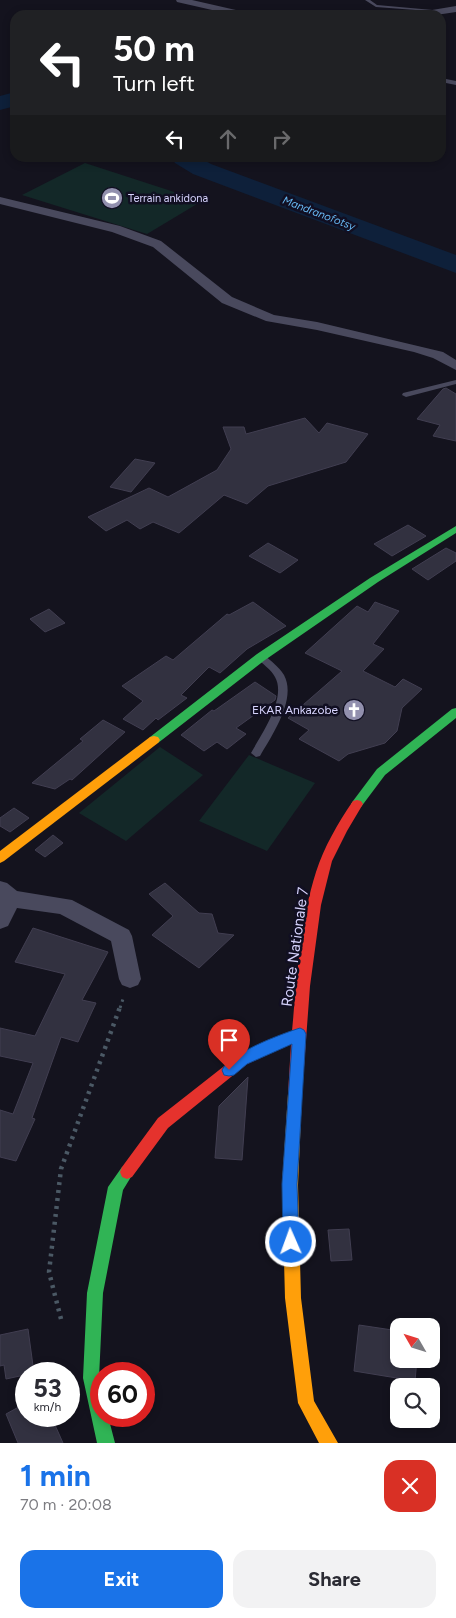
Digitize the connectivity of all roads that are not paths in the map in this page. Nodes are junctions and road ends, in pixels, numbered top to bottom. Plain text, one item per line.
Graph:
1 (180, 0) edge
2 (367, 0) edge
3 (224, 10) edge
4 (429, 10) edge
5 (0, 200) edge
6 (456, 366) edge
7 (456, 382) edge
8 (406, 395) dead end
9 (456, 529) edge
10 (261, 657) junction
11 (456, 712) edge
12 (256, 752) dead end
13 (0, 858) edge
14 (5, 894) edge
15 (0, 920) edge
16 (130, 979) road end
17 (300, 1034) junction
18 (106, 1443) edge
19 (328, 1443) edge

1 - 3 street
2 - 4 lane
5 - 6 street
7 - 8 lane
9 - 10 street
10 - 12 lane
10 - 13 street
11 - 17 street, Route Nationale 7
14 - 15 street
14 - 16 street
17 - 18 street
17 - 19 street, Route Nationale 7

